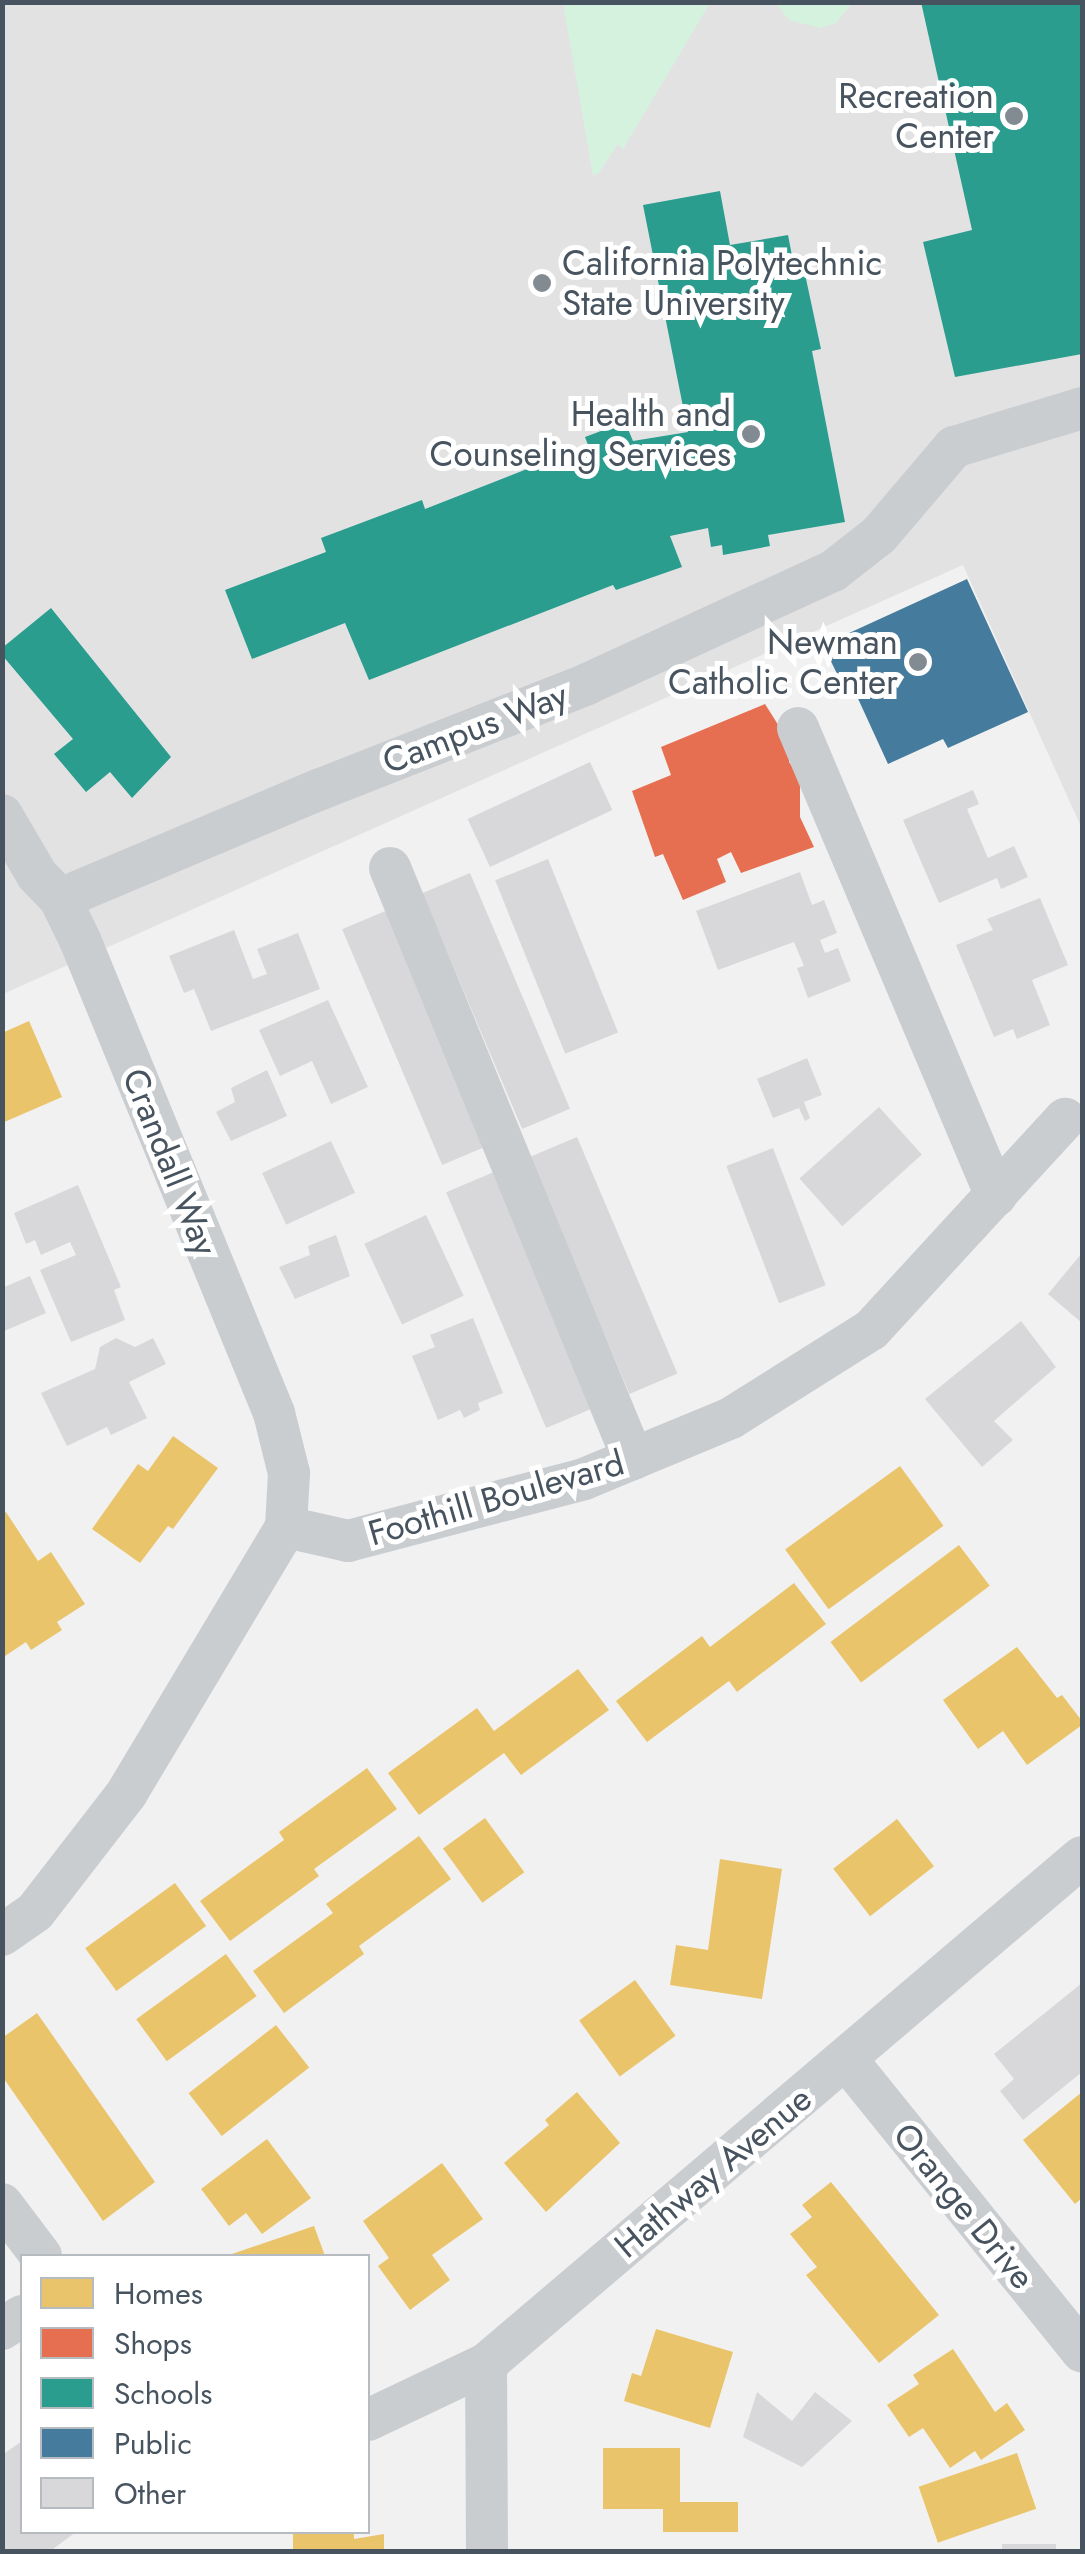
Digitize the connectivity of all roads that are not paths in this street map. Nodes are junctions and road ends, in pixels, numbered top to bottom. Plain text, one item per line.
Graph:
1 (1082, 408) edge
2 (798, 728) dead end
3 (2, 815) edge
4 (390, 868) dead end
5 (60, 899) junction
6 (1065, 1119) dead end
7 (996, 1196) junction
8 (634, 1459) junction
9 (286, 1527) junction
10 (1082, 1858) edge
11 (2, 1935) edge
12 (846, 2060) junction
13 (2, 2204) edge
14 (40, 2254) edge
15 (1082, 2352) edge
16 (486, 2364) junction
17 (370, 2419) edge
18 (487, 2552) edge

1 - 5 street, Campus Way
2 - 7 street
3 - 5 street, Crandall Way
4 - 8 street
5 - 9 street, Crandall Way
6 - 7 street, Foothill Boulevard
7 - 8 street, Foothill Boulevard
8 - 9 street, Foothill Boulevard
9 - 11 street
10 - 12 street, Hathway Avenue
12 - 15 street, Orange Drive
12 - 16 street, Hathway Avenue
13 - 14 street
16 - 17 street, Hathway Avenue
16 - 18 street

